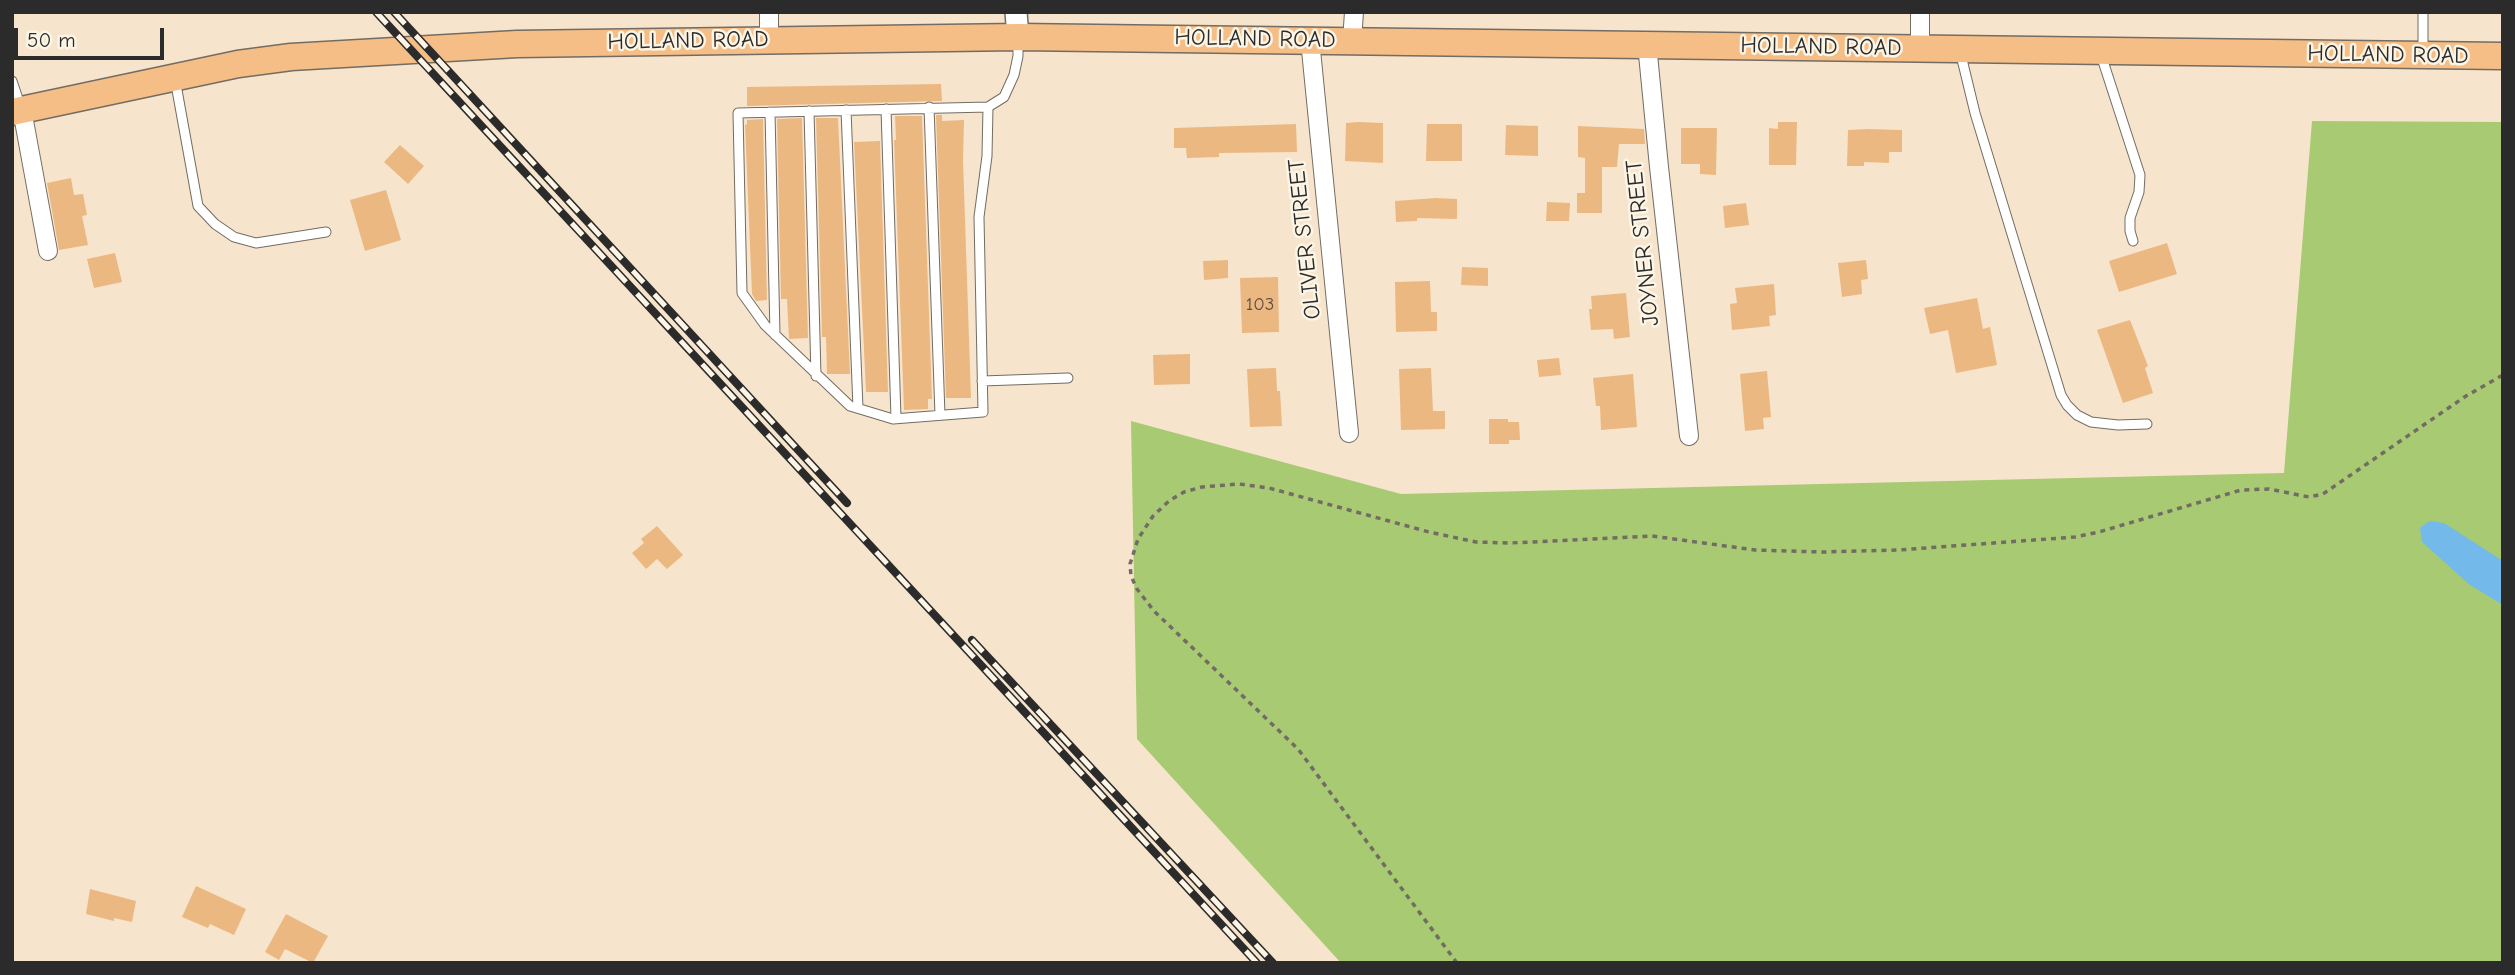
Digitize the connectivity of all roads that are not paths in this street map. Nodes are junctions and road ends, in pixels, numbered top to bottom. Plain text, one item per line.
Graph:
1 (1354, 12) edge
2 (1920, 12) edge
3 (2423, 12) edge
4 (767, 21) edge
5 (1017, 24) edge
6 (1310, 40) junction
7 (1352, 41) junction
8 (1647, 44) junction
9 (1920, 49) junction
10 (1960, 49) junction
11 (2100, 51) junction
12 (2423, 55) junction
13 (2503, 56) edge
14 (175, 77) junction
15 (12, 81) edge
16 (929, 107) junction
17 (988, 107) junction
18 (886, 109) junction
19 (846, 110) junction
20 (17, 111) edge
21 (809, 111) junction
22 (770, 112) junction
23 (326, 232) dead end
24 (2133, 241) dead end
25 (48, 251) dead end
26 (775, 335) junction
27 (816, 376) junction
28 (1068, 378) dead end
29 (982, 382) junction
30 (858, 408) junction
31 (940, 415) junction
32 (896, 418) junction
33 (2147, 424) dead end
34 (1349, 433) dead end
35 (1689, 436) dead end

1 - 7 street
2 - 9 street
3 - 12 lane
4 - 5 main road, HOLLAND ROAD
4 - 14 main road, HOLLAND ROAD
5 - 6 main road, HOLLAND ROAD
5 - 17 lane
6 - 7 main road, HOLLAND ROAD
6 - 34 street, OLIVER STREET
7 - 8 main road, HOLLAND ROAD
8 - 9 main road, HOLLAND ROAD
8 - 35 street, JOYNER STREET
9 - 10 main road, HOLLAND ROAD
10 - 11 main road, HOLLAND ROAD
10 - 33 lane
11 - 12 main road, HOLLAND ROAD
11 - 24 lane
12 - 13 main road, HOLLAND ROAD
14 - 20 main road, HOLLAND ROAD
14 - 23 lane
15 - 20 lane
16 - 17 lane
16 - 18 lane
16 - 31 lane
17 - 29 lane
18 - 19 lane
18 - 32 lane
19 - 21 lane
19 - 30 lane
20 - 25 street
21 - 22 lane
21 - 27 lane
22 - 26 lane
22 - 26 lane
26 - 27 lane
27 - 30 lane
28 - 29 lane
29 - 31 lane
30 - 32 lane
31 - 32 lane

